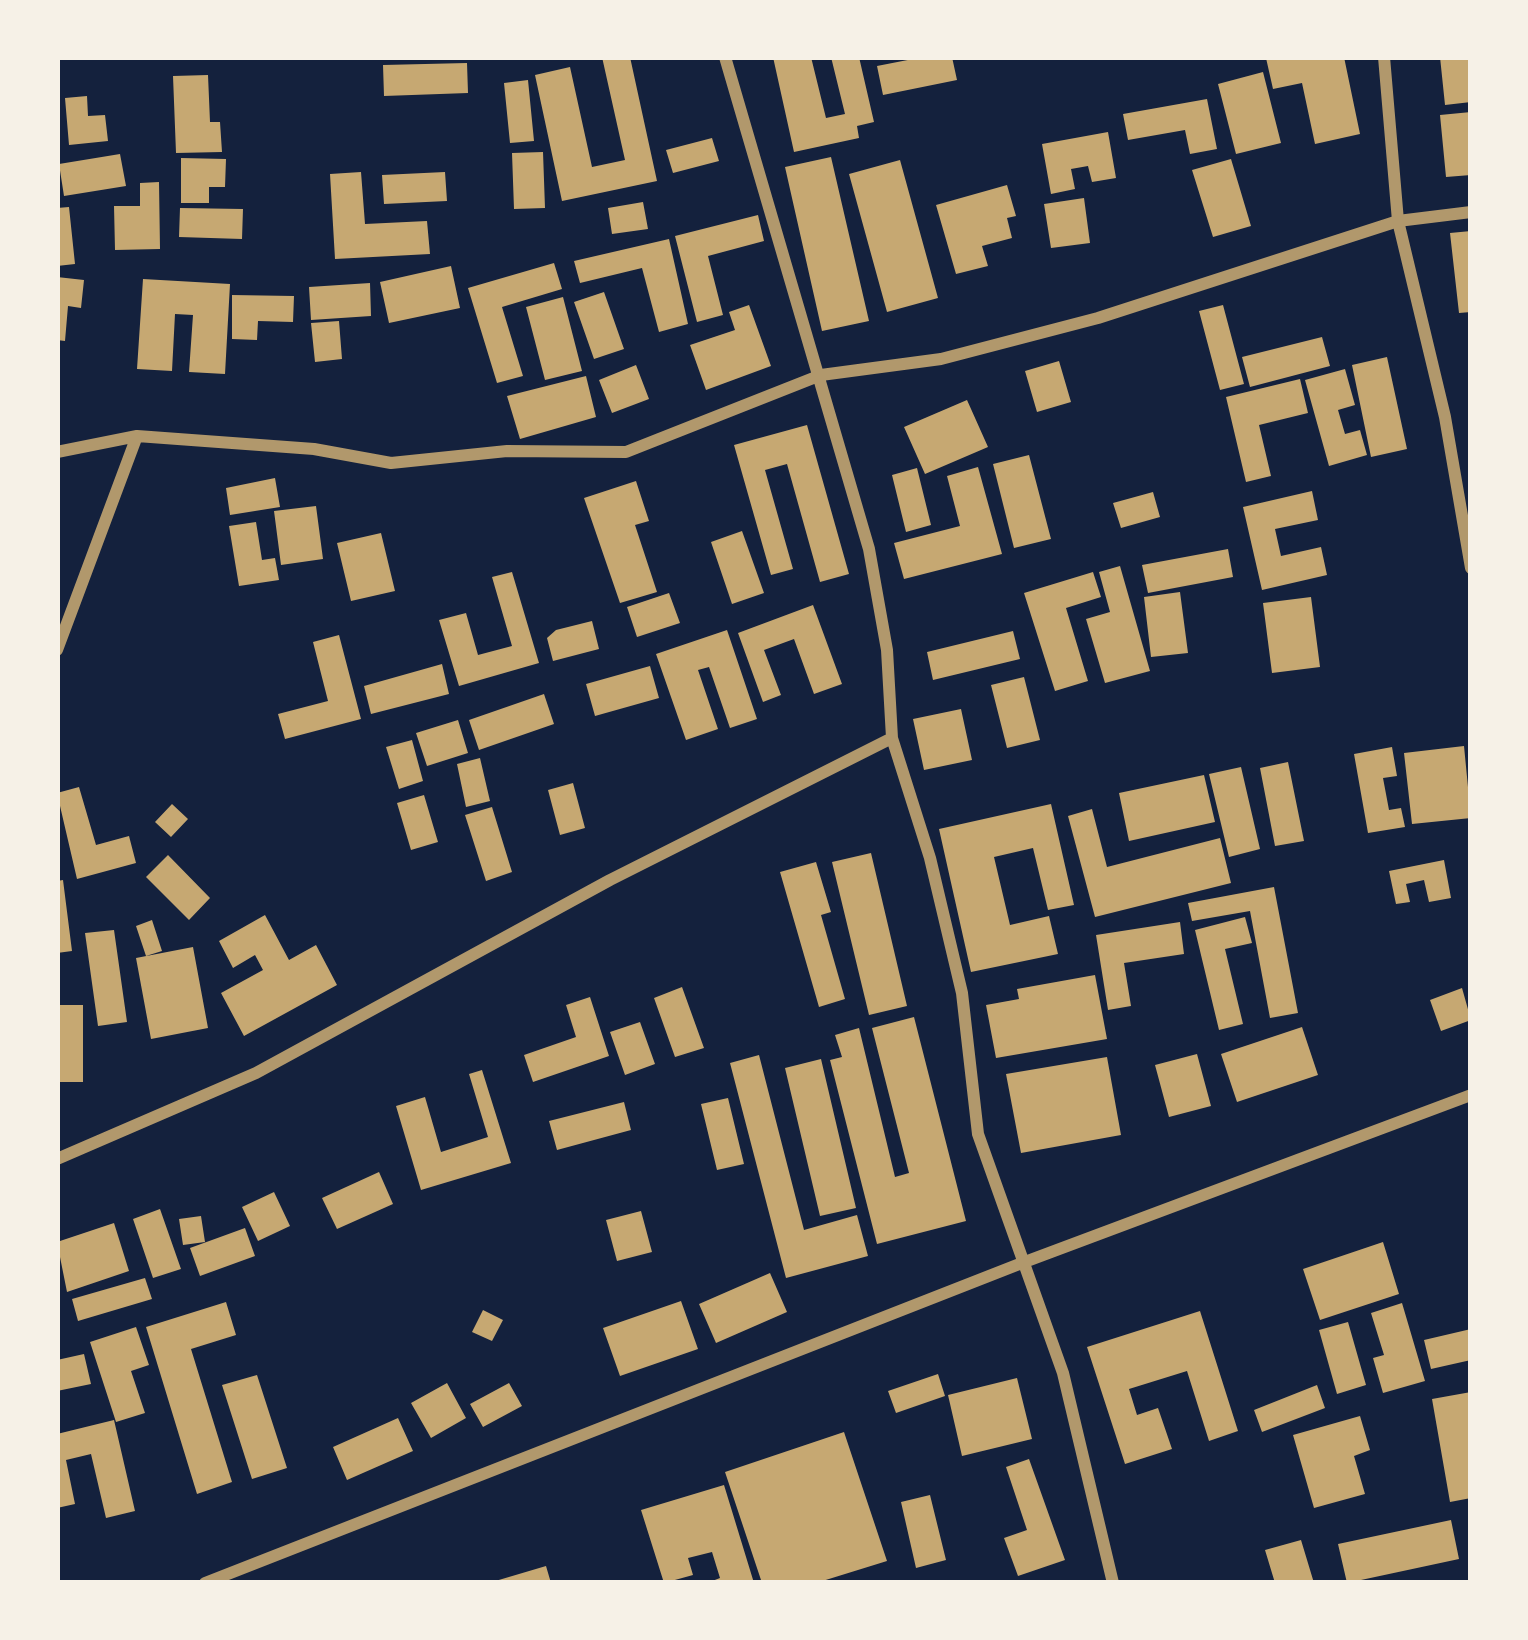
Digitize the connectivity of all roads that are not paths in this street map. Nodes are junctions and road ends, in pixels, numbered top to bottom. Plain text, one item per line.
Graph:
1 (725, 57) edge
2 (1384, 57) edge
3 (1471, 212) edge
4 (1398, 221) junction
5 (821, 375) junction
6 (137, 436) junction
7 (57, 452) edge
8 (1471, 568) edge
9 (57, 650) edge
10 (892, 738) junction
11 (1471, 1095) edge
12 (57, 1159) edge
13 (1022, 1263) junction
14 (205, 1583) edge
15 (1113, 1583) edge

1 - 5 street
2 - 4 street
3 - 4 street
4 - 5 street
4 - 8 street
5 - 6 street
5 - 10 street
6 - 7 street
6 - 9 street
10 - 12 street
10 - 13 street
11 - 13 street
13 - 14 street
13 - 15 street

